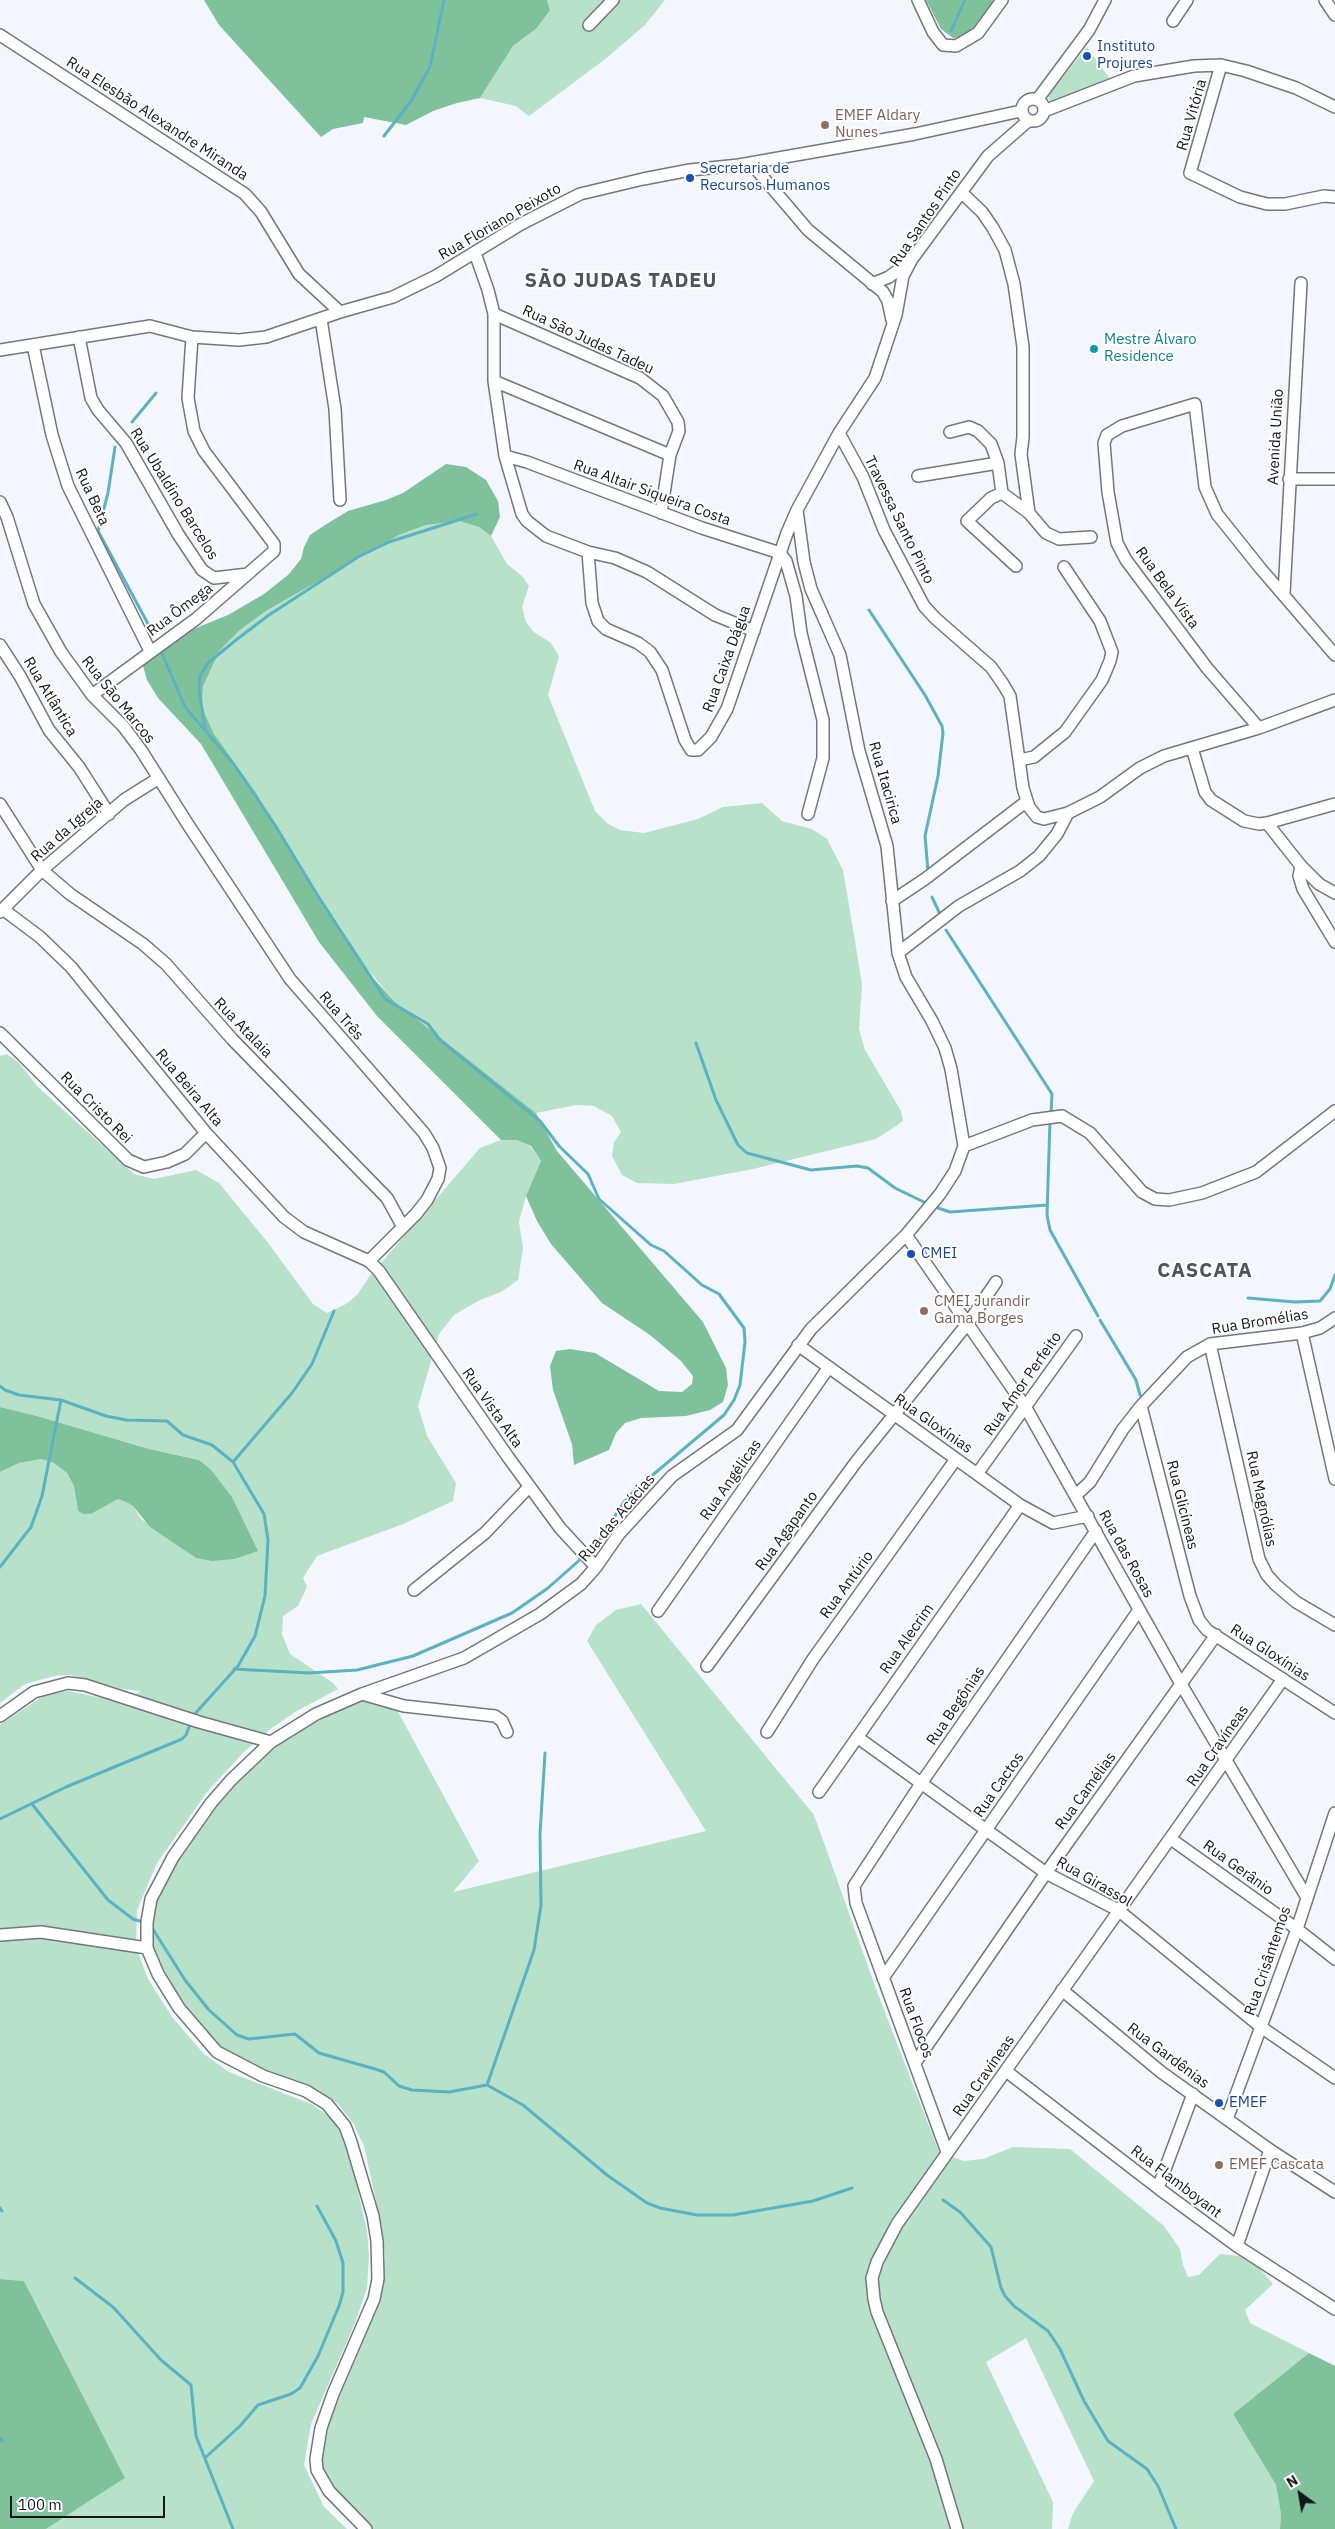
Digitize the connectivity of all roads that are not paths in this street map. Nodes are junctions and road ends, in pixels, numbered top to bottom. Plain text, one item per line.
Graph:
1 (613, 0) edge
2 (918, 0) edge
3 (1002, 0) edge
4 (1105, 0) edge
5 (1187, 0) edge
6 (1325, 0) edge
7 (1335, 15) edge
8 (1173, 21) dead end
9 (589, 25) dead end
10 (0, 35) edge
11 (1221, 65) junction
12 (1037, 100) junction
13 (1335, 107) edge
14 (1044, 111) junction
15 (1025, 116) junction
16 (774, 158) junction
17 (739, 165) junction
18 (766, 180) junction
19 (961, 192) junction
20 (1335, 196) edge
21 (474, 254) junction
22 (912, 259) junction
23 (1301, 283) dead end
24 (872, 284) junction
25 (340, 312) junction
26 (494, 314) junction
27 (321, 319) junction
28 (893, 324) junction
29 (79, 337) junction
30 (192, 337) junction
31 (33, 345) junction
32 (0, 350) edge
33 (494, 381) junction
34 (950, 432) dead end
35 (839, 433) junction
36 (670, 455) junction
37 (505, 456) junction
38 (998, 463) junction
39 (918, 476) dead end
40 (1289, 479) junction
41 (1335, 479) edge
42 (1002, 493) junction
43 (340, 500) dead end
44 (0, 502) edge
45 (797, 510) junction
46 (661, 512) junction
47 (1029, 513) junction
48 (1091, 537) dead end
49 (588, 552) junction
50 (783, 557) junction
51 (1016, 566) dead end
52 (1064, 567) dead end
53 (248, 574) junction
54 (1284, 593) junction
55 (754, 631) junction
56 (0, 645) edge
57 (150, 651) junction
58 (1335, 655) edge
59 (92, 695) junction
60 (1335, 700) edge
61 (1259, 728) junction
62 (1192, 748) junction
63 (1019, 760) junction
64 (159, 778) junction
65 (1027, 801) junction
66 (0, 804) edge
67 (1335, 804) edge
68 (1068, 813) junction
69 (109, 814) junction
70 (808, 814) dead end
71 (1267, 823) junction
72 (1301, 866) junction
73 (42, 870) junction
74 (1335, 892) edge
75 (892, 901) junction
76 (2, 911) edge
77 (1335, 942) edge
78 (898, 953) junction
79 (0, 1035) edge
80 (1335, 1111) edge
81 (206, 1132) junction
82 (964, 1146) junction
83 (403, 1227) junction
84 (906, 1235) junction
85 (368, 1261) junction
86 (996, 1282) dead end
87 (1335, 1318) edge
88 (968, 1323) junction
89 (1302, 1333) junction
90 (1076, 1336) dead end
91 (1210, 1344) junction
92 (798, 1345) junction
93 (829, 1367) junction
94 (1141, 1406) junction
95 (1026, 1408) junction
96 (893, 1416) junction
97 (956, 1459) junction
98 (977, 1474) junction
99 (1335, 1479) edge
100 (529, 1486) junction
101 (1076, 1495) junction
102 (1020, 1505) junction
103 (1088, 1516) junction
104 (1096, 1531) junction
105 (596, 1567) junction
106 (414, 1590) dead end
107 (658, 1610) dead end
108 (1139, 1610) junction
109 (1195, 1612) joint
110 (1335, 1625) edge
111 (1216, 1635) junction
112 (707, 1666) dead end
113 (1283, 1679) junction
114 (1181, 1684) junction
115 (362, 1694) junction
116 (1335, 1713) edge
117 (0, 1716) edge
118 (507, 1732) dead end
119 (766, 1732) dead end
120 (857, 1737) junction
121 (271, 1742) junction
122 (1225, 1760) junction
123 (922, 1782) junction
124 (819, 1792) dead end
125 (1335, 1813) edge
126 (987, 1829) junction
127 (1332, 1835) edge
128 (1171, 1838) junction
129 (1046, 1872) junction
130 (1306, 1896) junction
131 (856, 1903) joint
132 (1118, 1910) junction
133 (1297, 1929) junction
134 (0, 1935) edge
135 (147, 1948) junction
136 (1335, 1959) edge
137 (883, 1978) junction
138 (1062, 1990) junction
139 (1261, 2027) junction
140 (915, 2063) junction
141 (1006, 2071) junction
142 (1335, 2078) edge
143 (1193, 2094) junction
144 (1227, 2119) junction
145 (1270, 2150) junction
146 (947, 2152) junction
147 (1158, 2188) junction
148 (1335, 2192) edge
149 (1237, 2246) junction
150 (1335, 2309) edge
151 (366, 2529) edge
152 (957, 2529) edge

1 - 9 street
2 - 3 street
4 - 12 street
5 - 8 street
6 - 7 street
10 - 25 street, Rua Elesbão Alexandre Miranda
11 - 13 street
11 - 14 street
11 - 20 street, Rua Vitória
12 - 14 street
12 - 15 street
14 - 15 street
15 - 16 street, Rua Floriano Peixoto
15 - 19 street, Rua Santos Pinto
16 - 17 street, Rua Floriano Peixoto
16 - 18 street
17 - 18 street
17 - 21 street, Rua Floriano Peixoto
18 - 24 street
19 - 22 street, Rua Santos Pinto
19 - 47 street
21 - 25 street, Rua Floriano Peixoto
21 - 26 street
22 - 24 street
22 - 28 street, Rua Santos Pinto
23 - 40 street, Avenida União
24 - 28 street
25 - 27 street, Rua Floriano Peixoto
26 - 33 street
26 - 36 street, Rua São Judas Tadeu
27 - 30 street, Rua Floriano Peixoto
27 - 43 street
28 - 35 street
29 - 30 street, Rua Floriano Peixoto
29 - 31 street, Rua Floriano Peixoto
29 - 53 street, Rua Ubaldino Barcelos
30 - 53 street, Rua Ômega
31 - 32 street, Rua Floriano Peixoto
31 - 57 street, Rua Beta
33 - 36 street
33 - 37 street
34 - 38 street
35 - 45 street
35 - 63 street, Travessa Santo Pinto
36 - 46 street, Rua São Judas Tadeu
37 - 46 street, Rua Altair Siqueira Costa
37 - 49 street
38 - 39 street
38 - 42 street
40 - 41 street
40 - 54 street, Avenida União
42 - 47 street
42 - 51 street
44 - 59 street, Rua São Marcos
45 - 50 street, Rua Caixa Dágua
45 - 75 street, Rua Itacirica
46 - 50 street, Rua Altair Siqueira Costa
47 - 48 street
49 - 55 street
49 - 55 street, Rua Caixa Dágua
50 - 55 street, Rua Caixa Dágua
50 - 70 street
52 - 63 street
53 - 57 street, Rua Ômega
54 - 58 street
54 - 61 street, Rua Bela Vista
56 - 69 street, Rua Atlântica
57 - 59 street, Rua Ômega
59 - 64 street, Rua São Marcos
60 - 61 street
61 - 62 street
62 - 68 street
62 - 71 street
63 - 65 street, Travessa Santo Pinto
64 - 69 street, Rua da Igreja
64 - 83 street, Rua Três
65 - 68 street
65 - 75 street
66 - 73 street, Rua Atalaia
67 - 71 street
68 - 78 street
69 - 73 street, Rua da Igreja
71 - 72 street
72 - 74 street
72 - 77 street
73 - 76 street, Rua da Igreja
73 - 83 street, Rua Atalaia
75 - 78 street, Rua Itacirica
76 - 81 street, Rua Beira Alta
78 - 82 street, Rua Itacirica
79 - 81 street, Rua Cristo Rei
80 - 82 street
81 - 85 street, Rua Beira Alta
82 - 84 street, Rua das Acácias
83 - 85 street, Rua Três
84 - 88 street, Rua das Rosas
84 - 92 street, Rua das Acácias
85 - 100 street, Rua Vista Alta
86 - 88 street, Rua Agapanto
87 - 89 street, Rua Bromélias
88 - 95 street, Rua das Rosas
88 - 96 street, Rua Agapanto
89 - 91 street, Rua Bromélias
89 - 99 street
90 - 95 street, Rua Amor Perfeito
91 - 94 street, Rua Bromélias
91 - 110 street, Rua Magnólias
92 - 93 street, Rua Gloxínias
92 - 105 street, Rua das Acácias
93 - 96 street, Rua Gloxínias
93 - 107 street, Rua Angélicas
94 - 101 street, Rua Bromélias
94 - 109 street, Rua Glicíneas
95 - 98 street, Rua Amor Perfeito
95 - 101 street, Rua das Rosas
96 - 97 street, Rua Gloxínias
96 - 112 street, Rua Agapanto
97 - 98 street, Rua Gloxínias
97 - 119 street, Rua Antúrio
98 - 102 street, Rua Gloxínias
100 - 105 street, Rua Vista Alta
100 - 106 street
101 - 103 street, Rua das Rosas
102 - 103 street, Rua Gloxínias
102 - 120 street, Rua Alecrim
103 - 104 street, Rua das Rosas
104 - 108 street, Rua das Rosas
104 - 123 street, Rua Begônias
105 - 115 street, Rua das Acácias
108 - 114 street, Rua das Rosas
108 - 126 street, Rua Cactos
109 - 111 street, Rua Gloxínias
111 - 113 street, Rua Gloxínias
111 - 114 street, Rua Camélias
113 - 116 street, Rua Gloxínias
113 - 122 street, Rua Cravíneas
114 - 122 street, Rua das Rosas
114 - 129 street, Rua Camélias
115 - 118 street
115 - 121 street, Rua das Acácias
117 - 121 street
120 - 123 street, Rua Girassol
120 - 124 street, Rua Alecrim
121 - 135 street, Rua das Acácias
122 - 128 street, Rua Cravíneas
122 - 130 street, Rua das Rosas
123 - 126 street, Rua Girassol
123 - 131 street, Rua Begônias
125 - 127 street, Rua Crisântemos
126 - 129 street, Rua Girassol
126 - 137 street, Rua Cactos
127 - 130 street, Rua Crisântemos
128 - 132 street, Rua Cravíneas
128 - 133 street, Rua Gerânio
129 - 132 street, Rua Girassol
129 - 140 street, Rua Camélias
130 - 133 street, Rua Crisântemos
131 - 137 street, Rua Flocos
132 - 138 street, Rua Cravíneas
132 - 139 street, Rua Girassol
133 - 136 street, Rua Gerânio
133 - 139 street, Rua Crisântemos
134 - 135 street
135 - 151 street
137 - 140 street, Rua Flocos
138 - 141 street, Rua Cravíneas
138 - 143 street, Rua Gardênias
139 - 142 street, Rua Girassol
139 - 144 street, Rua Crisântemos
140 - 146 street, Rua Flocos
141 - 146 street, Rua Cravíneas
141 - 147 street, Rua Flamboyant
143 - 144 street, Rua Gardênias
143 - 147 street
144 - 145 street, Rua Gardênias
145 - 148 street, Rua Gardênias
145 - 149 street
146 - 152 street, Rua Cravíneas
147 - 149 street, Rua Flamboyant
149 - 150 street, Rua Flamboyant

